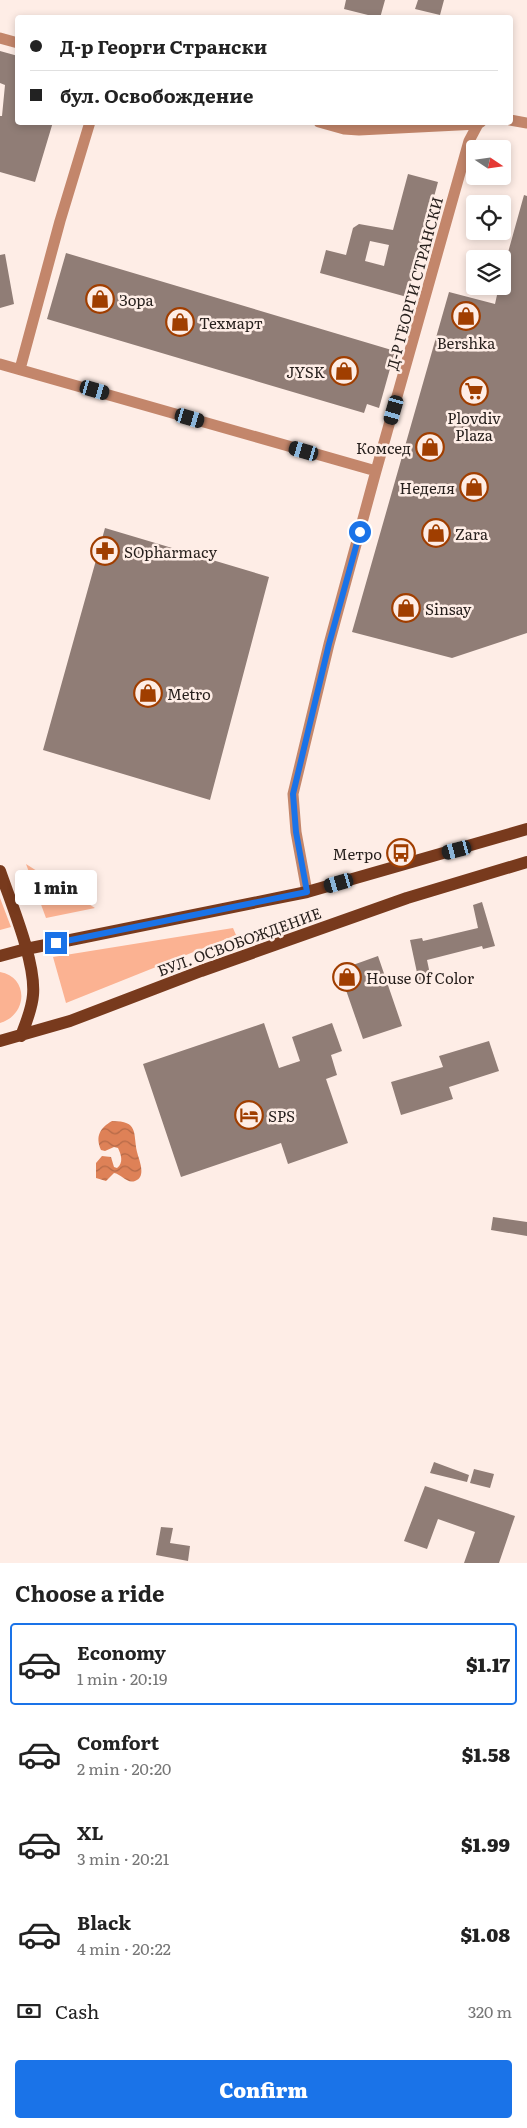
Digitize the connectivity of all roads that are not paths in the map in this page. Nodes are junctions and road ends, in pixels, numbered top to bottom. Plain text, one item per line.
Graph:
1 (0, 38) edge
2 (15, 41) edge
3 (513, 121) edge
4 (527, 123) edge
5 (89, 125) edge
6 (330, 125) edge
7 (445, 125) edge
8 (479, 125) edge
9 (0, 364) edge
10 (20, 369) junction
11 (376, 471) junction
12 (527, 828) edge
13 (527, 862) edge
14 (0, 871) edge
15 (307, 892) junction
16 (26, 949) junction
17 (0, 956) edge
18 (21, 1036) junction
19 (0, 1041) edge

1 - 2 street
3 - 4 street
5 - 10 street
6 - 7 street
8 - 11 street, Д-Р ГЕОРГИ СТРАНСКИ
9 - 10 street
10 - 11 street
11 - 15 street, Д-Р ГЕОРГИ СТРАНСКИ
12 - 15 main road, БУЛ. ОСВОБОЖДЕНИЕ
13 - 18 main road, БУЛ. ОСВОБОЖДЕНИЕ
14 - 16 main road
15 - 16 main road, БУЛ. ОСВОБОЖДЕНИЕ
16 - 17 main road, БУЛ. ОСВОБОЖДЕНИЕ
16 - 18 main road
18 - 19 main road, БУЛ. ОСВОБОЖДЕНИЕ

